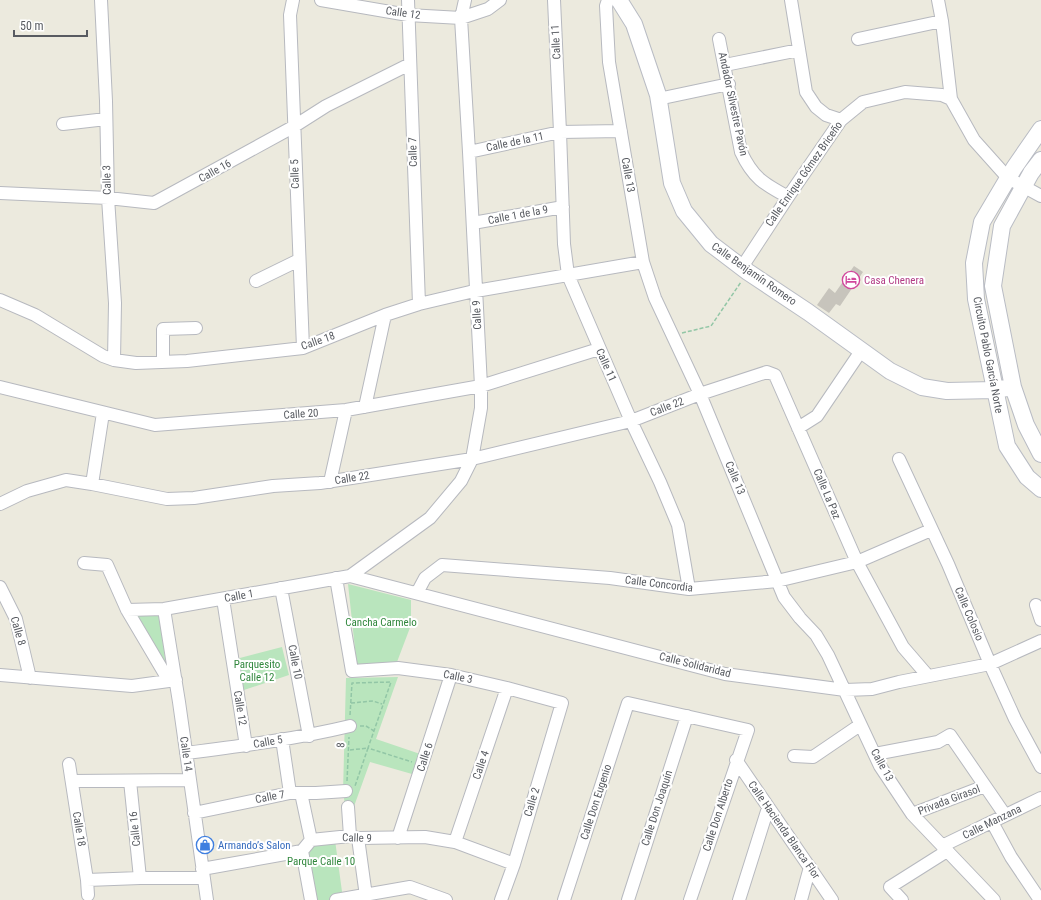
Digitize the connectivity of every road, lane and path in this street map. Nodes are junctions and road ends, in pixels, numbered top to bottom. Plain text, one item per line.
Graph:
1 (101, 0) edge
2 (293, 0) edge
3 (321, 0) edge
4 (408, 0) edge
5 (465, 0) edge
6 (500, 0) edge
7 (554, 0) edge
8 (608, 0) edge
9 (619, 0) edge
10 (791, 0) edge
11 (938, 0) edge
12 (408, 15) junction
13 (461, 18) junction
14 (942, 21) junction
15 (720, 39) dead end
16 (858, 39) dead end
17 (799, 50) junction
18 (410, 64) junction
19 (725, 65) junction
20 (729, 84) junction
21 (658, 99) junction
22 (951, 100) junction
23 (106, 120) junction
24 (841, 120) junction
25 (63, 124) dead end
26 (293, 127) junction
27 (1041, 129) edge
28 (620, 131) junction
29 (560, 132) junction
30 (469, 152) junction
31 (1041, 160) edge
32 (1008, 178) junction
33 (1024, 187) junction
34 (0, 193) edge
35 (1041, 196) edge
36 (788, 197) junction
37 (108, 198) junction
38 (562, 207) junction
39 (473, 223) junction
40 (299, 260) junction
41 (643, 262) junction
42 (745, 270) junction
43 (568, 275) junction
44 (256, 281) dead end
45 (476, 291) junction
46 (0, 300) edge
47 (419, 304) junction
48 (385, 315) junction
49 (196, 328) dead end
50 (672, 335) junction
51 (303, 348) junction
52 (599, 349) junction
53 (861, 351) junction
54 (114, 360) junction
55 (163, 362) junction
56 (481, 386) junction
57 (0, 387) edge
58 (1013, 388) junction
59 (994, 390) junction
60 (700, 394) junction
61 (365, 407) junction
62 (346, 410) junction
63 (103, 412) junction
64 (631, 421) junction
65 (798, 428) junction
66 (1041, 454) edge
67 (472, 459) junction
68 (900, 459) dead end
69 (330, 482) junction
70 (92, 484) junction
71 (1041, 489) edge
72 (0, 504) edge
73 (931, 530) junction
74 (857, 562) junction
75 (84, 563) dead end
76 (350, 576) junction
77 (336, 578) junction
78 (777, 581) junction
79 (0, 587) edge
80 (281, 588) junction
81 (689, 589) junction
82 (417, 593) junction
83 (223, 599) junction
84 (1036, 605) dead end
85 (164, 609) junction
86 (127, 610) junction
87 (1041, 620) edge
88 (1041, 641) edge
89 (990, 664) junction
90 (0, 675) edge
91 (451, 675) junction
92 (928, 676) junction
93 (352, 677) junction
94 (30, 678) junction
95 (172, 680) junction
96 (507, 688) junction
97 (845, 690) junction
98 (562, 703) joint
99 (351, 704) junction
100 (383, 705) junction
101 (687, 716) junction
102 (860, 725) junction
103 (350, 726) junction
104 (374, 731) junction
105 (309, 736) junction
106 (282, 739) junction
107 (246, 746) junction
108 (368, 748) junction
109 (349, 750) junction
110 (186, 753) junction
111 (875, 754) junction
112 (794, 756) dead end
113 (736, 760) junction
114 (70, 764) dead end
115 (422, 766) junction
116 (1041, 767) edge
117 (72, 780) junction
118 (190, 780) junction
119 (130, 781) junction
120 (985, 786) junction
121 (346, 791) joint
122 (295, 793) junction
123 (1041, 798) edge
124 (348, 806) joint
125 (768, 808) junction
126 (194, 813) junction
127 (912, 814) junction
128 (1005, 815) junction
129 (992, 822) junction
130 (354, 837) junction
131 (398, 838) junction
132 (311, 840) junction
133 (455, 842) junction
134 (944, 848) junction
135 (302, 851) junction
136 (514, 864) junction
137 (810, 866) junction
138 (203, 873) junction
139 (140, 878) junction
140 (87, 880) junction
141 (88, 895) dead end
142 (366, 896) junction
143 (207, 900) edge
144 (311, 900) edge
145 (341, 900) edge
146 (446, 900) edge
147 (501, 900) edge
148 (564, 900) edge
149 (628, 900) edge
150 (690, 900) edge
151 (739, 900) edge
152 (801, 900) edge
153 (832, 900) edge
154 (902, 900) edge
155 (994, 900) edge
156 (1040, 900) edge

1 - 23 street, Calle 3
2 - 26 street, Calle 5
3 - 12 street, Calle 12
4 - 12 street, Calle 7
5 - 13 street, Calle 9
6 - 13 street
7 - 29 street, Calle 11
8 - 28 street, Calle 13
9 - 21 street, Calle Benjamín Romero
10 - 17 street
11 - 14 street
12 - 13 street, Calle 12
12 - 18 street, Calle 7
13 - 30 street, Calle 9
14 - 16 street
14 - 22 street
15 - 19 street, Andador Silvestre Pavón
17 - 19 street
17 - 24 street
18 - 26 street, Calle 16
18 - 47 street, Calle 7
19 - 20 street, Andador Silvestre Pavón
20 - 21 street
20 - 36 street, Andador Silvestre Pavón
21 - 42 street, Calle Benjamín Romero
22 - 24 street, Calle Enrique Gómez Briceño
22 - 32 street
23 - 25 street
23 - 37 street, Calle 3
24 - 36 street, Calle Enrique Gómez Briceño
26 - 37 street, Calle 16
26 - 40 street, Calle 5
27 - 32 street, Circuito Pablo García Norte
28 - 29 street
28 - 41 street, Calle 13
29 - 30 street, Calle de la 11
29 - 38 street, Calle 11
30 - 39 street, Calle 9
31 - 33 street, Circuito Pablo García Norte
32 - 33 street
32 - 59 street, Circuito Pablo García Norte
33 - 35 street
33 - 58 street, Circuito Pablo García Norte
34 - 37 street, Calle 16
36 - 42 street, Calle Enrique Gómez Briceño
37 - 54 street, Calle 3
38 - 39 street, Calle 1 de la 9
38 - 43 street, Calle 11
39 - 45 street, Calle 9
40 - 44 street
40 - 51 street, Calle 5
41 - 43 street, Calle 18
41 - 50 street, Calle 13
42 - 50 path
42 - 53 street, Calle Benjamín Romero
43 - 45 street, Calle 18
43 - 52 street, Calle 11
45 - 47 street, Calle 18
45 - 56 street, Calle 9
46 - 54 street, Calle 18
47 - 48 street, Calle 18
48 - 51 street, Calle 18
48 - 61 street
49 - 55 street
50 - 60 street, Calle 13
51 - 55 street, Calle 18
52 - 56 street, Calle 20
52 - 64 street, Calle 11
53 - 59 street, Calle Benjamín Romero
53 - 65 street
54 - 55 street, Calle 18
56 - 61 street, Calle 20
56 - 67 street, Calle 9
57 - 63 street, Calle 20
58 - 59 street, Calle Benjamín Romero
58 - 66 street, Circuito Pablo García Norte
59 - 71 street, Circuito Pablo García Norte
60 - 64 street, Calle 22
60 - 65 street, Calle La Paz
60 - 78 street, Calle 13
61 - 62 street, Calle 20
62 - 63 street, Calle 20
62 - 69 street
63 - 70 street
64 - 67 street, Calle 22
64 - 81 street, Calle 11
65 - 74 street, Calle La Paz
67 - 69 street, Calle 22
67 - 76 street, Calle 9
68 - 73 street, Calle Colosio
69 - 70 street, Calle 22
70 - 72 street, Calle 22
73 - 74 street, Calle Concordia
73 - 89 street, Calle Colosio
74 - 78 street, Calle Concordia
74 - 92 street, Calle La Paz
75 - 86 street, Calle 14
76 - 77 street, Calle 1
76 - 82 street, Calle Solidaridad
77 - 80 street, Calle 1
77 - 93 street
78 - 81 street, Calle Concordia
78 - 97 street, Calle 13
79 - 94 street, Calle 8
80 - 83 street, Calle 1
80 - 105 street, Calle 10
81 - 82 street, Calle Concordia
82 - 97 street, Calle Solidaridad
83 - 85 street, Calle 1
83 - 107 street, Calle 12
84 - 87 street
85 - 86 street, Calle 1
85 - 95 street, Calle 14
86 - 95 street, Calle 14
88 - 89 street, Calle Solidaridad
89 - 92 street, Calle Solidaridad
89 - 116 street, Calle Colosio
90 - 94 street
91 - 93 street, Calle 3
91 - 96 street, Calle 3
91 - 115 street, Calle 6
92 - 97 street, Calle Solidaridad
93 - 99 path, 8
93 - 100 path
94 - 95 street
95 - 110 street, Calle 14
96 - 98 street, Calle 3
96 - 133 street, Calle 4
97 - 102 street, Calle 13
98 - 136 street, Calle 2
99 - 100 path
99 - 103 path, 8
100 - 104 path
101 - 113 street, Calle Don Alberto
101 - 148 street, Calle Don Eugenio
101 - 149 street, Calle Don Joaquín
102 - 111 street, Calle 13
102 - 112 street
103 - 104 path
103 - 105 street, Calle 5
103 - 109 path, 8
104 - 108 path
105 - 106 street, Calle 5
106 - 107 street, Calle 5
106 - 122 street
107 - 110 street, Calle 5
108 - 109 path
108 - 115 path
108 - 124 path
109 - 121 path, 8
110 - 118 street, Calle 14
111 - 120 street
111 - 127 street, Calle 13
113 - 125 street, Calle Hacienda Blanca Flor
113 - 150 street, Calle Don Alberto
114 - 117 street, Calle 18
115 - 131 street, Calle 6
117 - 119 street
117 - 140 street, Calle 18
118 - 119 street
118 - 126 street, Calle 14
119 - 139 street, Calle 16
120 - 127 street, Privada Girasol
120 - 128 street
121 - 122 street, Calle 7
122 - 126 street, Calle 7
122 - 132 street
123 - 128 street, Calle Manzana
124 - 130 street
125 - 137 street, Calle Hacienda Blanca Flor
125 - 151 street
126 - 138 street, Calle 14
127 - 134 street, Calle 13
128 - 129 street, Calle Manzana
129 - 134 street, Calle Manzana
129 - 156 street
130 - 131 street, Calle 9
130 - 132 street, Calle 9
130 - 142 street
131 - 133 street, Calle 9
132 - 135 street
133 - 136 street, Calle 9
134 - 154 street, Calle Manzana
134 - 155 street, Calle 13
135 - 138 street
135 - 144 street
136 - 147 street, Calle 2
137 - 152 street
137 - 153 street, Calle Hacienda Blanca Flor
138 - 139 street
138 - 143 street, Calle 14
139 - 140 street
140 - 141 street, Calle 18
142 - 145 street
142 - 146 street

